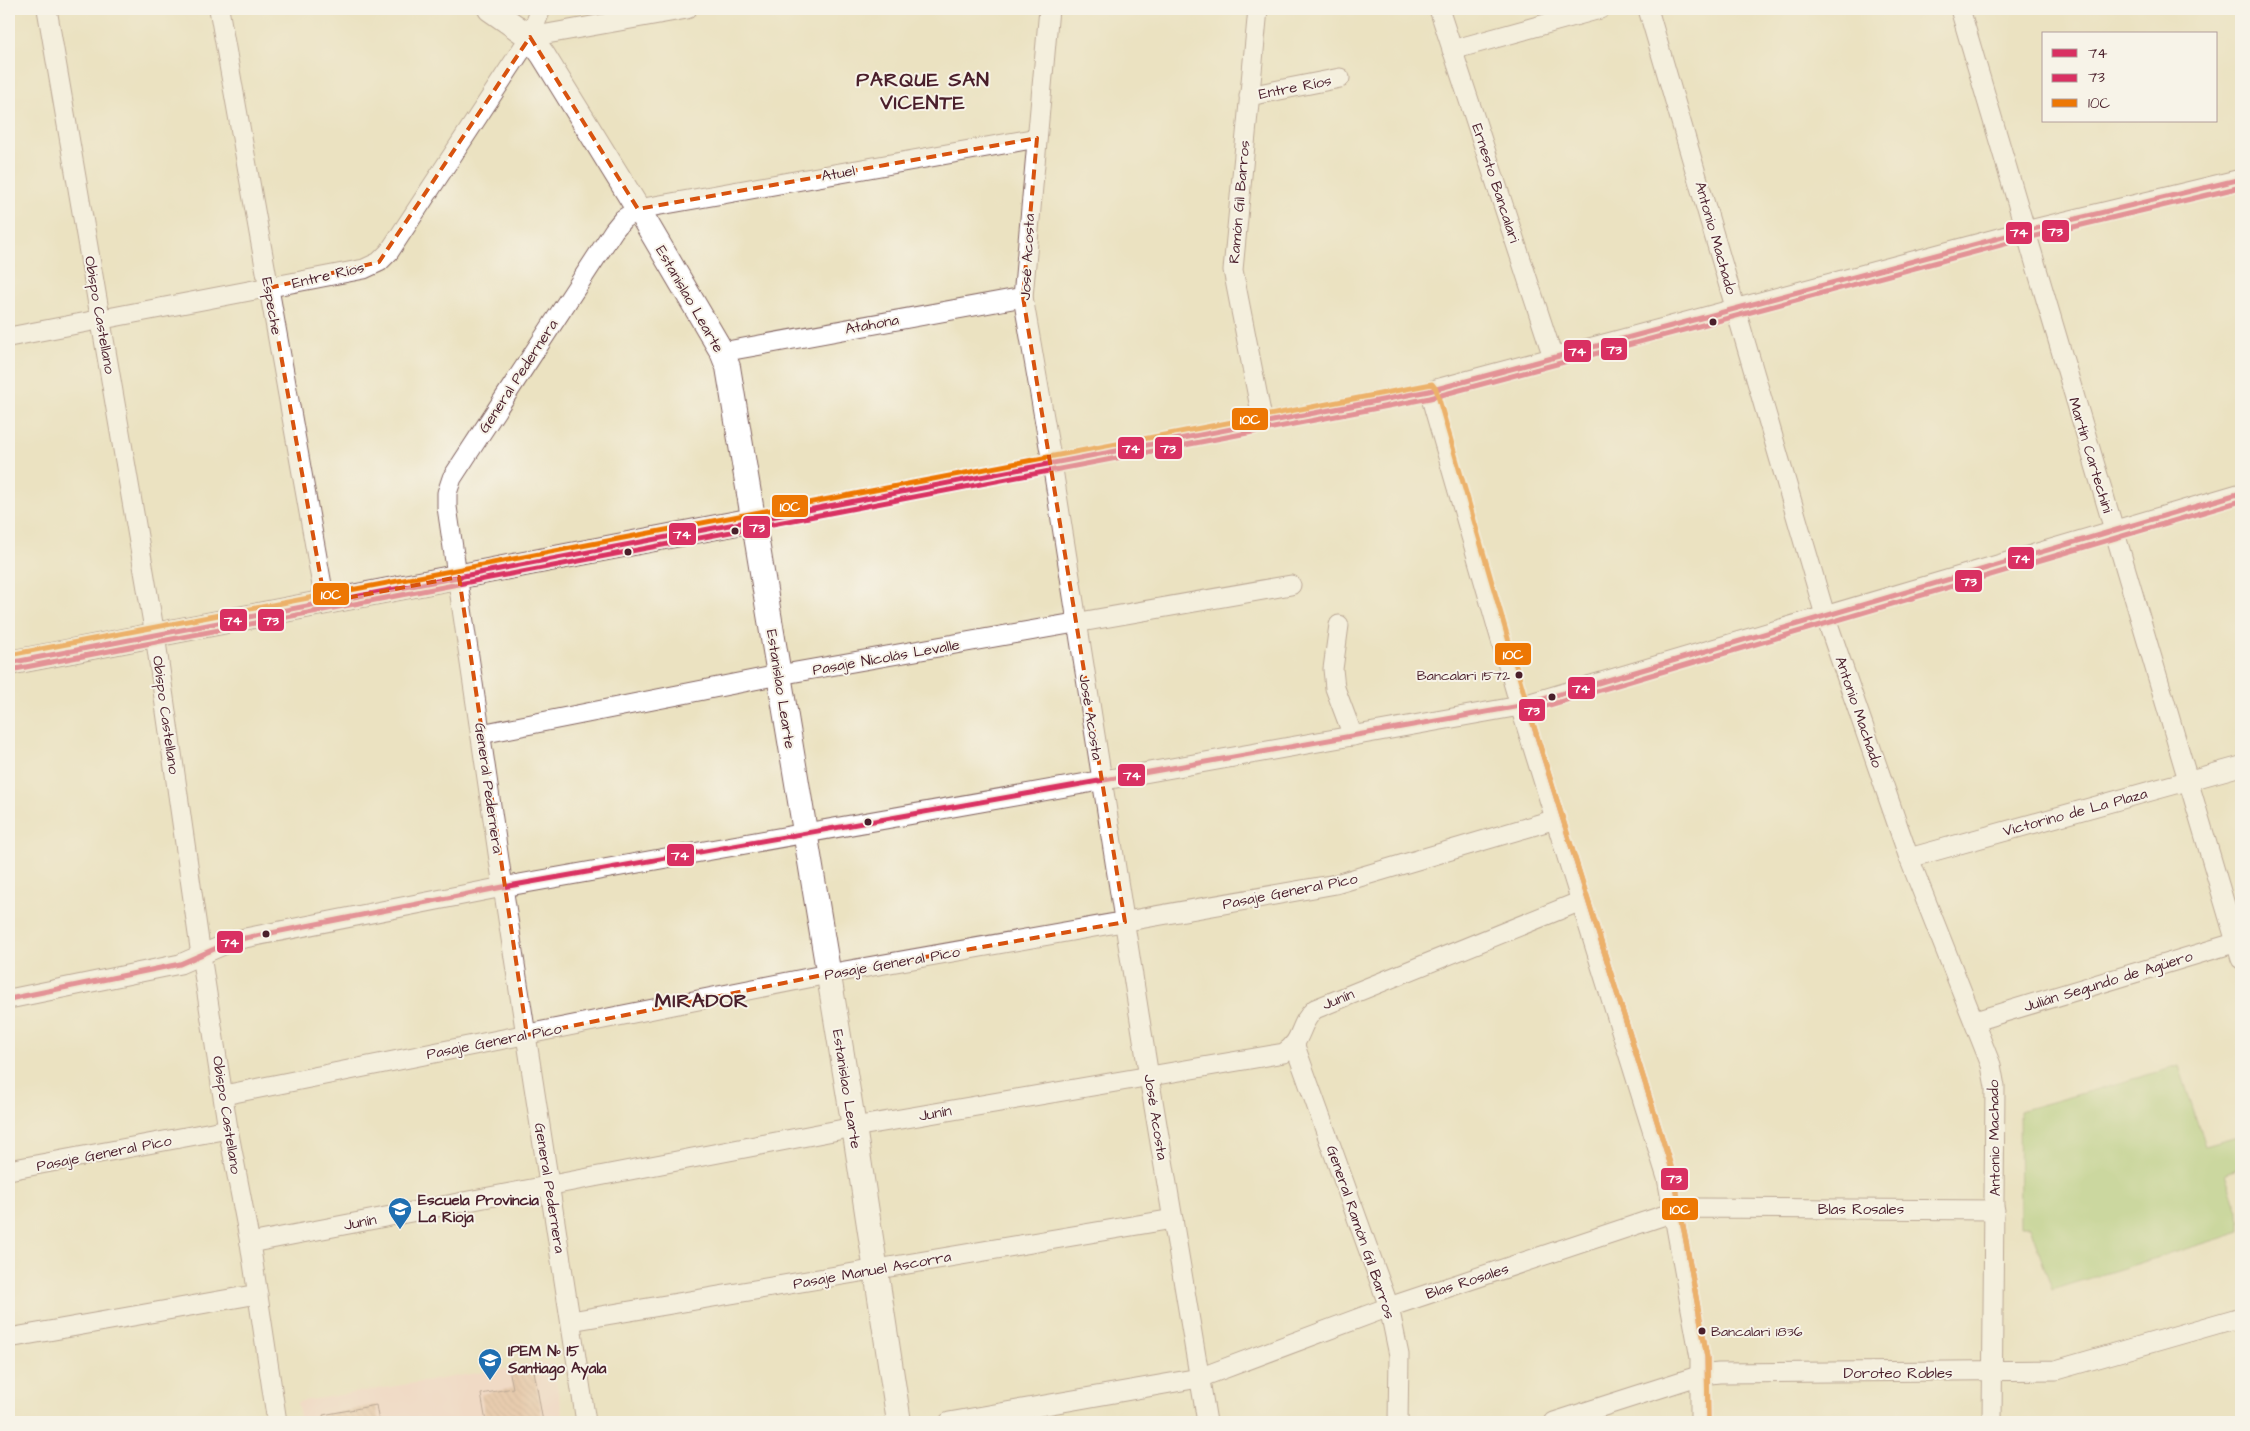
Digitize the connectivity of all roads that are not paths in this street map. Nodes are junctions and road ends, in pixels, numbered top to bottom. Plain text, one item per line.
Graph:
1 (46, 9) edge
2 (219, 9) edge
3 (490, 9) edge
4 (541, 9) edge
5 (687, 9) edge
6 (1049, 9) edge
7 (1258, 9) edge
8 (1439, 9) edge
9 (1600, 9) edge
10 (1648, 9) edge
11 (1960, 9) edge
12 (530, 37) junction
13 (1452, 50) junction
14 (1340, 78) dead end
15 (1249, 96) junction
16 (1037, 138) junction
17 (2241, 179) edge
18 (638, 209) junction
19 (2024, 231) junction
20 (269, 288) junction
21 (1023, 297) junction
22 (1736, 307) junction
23 (101, 320) junction
24 (9, 337) edge
25 (722, 352) junction
26 (1553, 357) junction
27 (1429, 391) junction
28 (1263, 423) junction
29 (1052, 463) junction
30 (2241, 493) edge
31 (753, 520) junction
32 (2114, 531) junction
33 (459, 577) junction
34 (1291, 585) dead end
35 (325, 602) junction
36 (1825, 615) junction
37 (1077, 624) junction
38 (1339, 625) dead end
39 (154, 635) junction
40 (9, 662) edge
41 (779, 675) junction
42 (1520, 706) junction
43 (481, 734) junction
44 (1353, 736) junction
45 (2241, 766) edge
46 (1101, 779) junction
47 (2189, 780) junction
48 (1556, 819) junction
49 (804, 835) junction
50 (1909, 858) junction
51 (503, 888) junction
52 (1581, 901) junction
53 (1124, 922) junction
54 (2240, 947) edge
55 (201, 955) junction
56 (828, 974) junction
57 (9, 999) edge
58 (1975, 1021) junction
59 (527, 1035) junction
60 (1295, 1046) junction
61 (1149, 1076) junction
62 (224, 1095) junction
63 (854, 1127) junction
64 (228, 1129) junction
65 (9, 1170) edge
66 (549, 1185) junction
67 (1995, 1210) junction
68 (1674, 1212) junction
69 (1172, 1219) junction
70 (250, 1243) junction
71 (877, 1270) junction
72 (258, 1294) junction
73 (1388, 1306) junction
74 (2241, 1317) edge
75 (571, 1321) junction
76 (9, 1338) edge
77 (1994, 1372) junction
78 (1702, 1375) junction
79 (1199, 1378) junction
80 (277, 1422) edge
81 (586, 1422) edge
82 (899, 1422) edge
83 (949, 1422) edge
84 (1207, 1422) edge
85 (1398, 1422) edge
86 (1554, 1422) edge
87 (1700, 1422) edge
88 (1992, 1422) edge

1 - 23 street, Obispo Castellano
2 - 20 street, Espeche
3 - 12 main road
4 - 12 street
5 - 12 street
6 - 16 street, José Acosta
7 - 15 street, Ramón Gil Barros
8 - 13 street, Ernesto Bancalari
9 - 13 street
10 - 22 street, Antonio Machado
11 - 19 street, Martín Cartechini
12 - 18 main road, Estanislao Learte
12 - 20 street, Entre Ríos
13 - 26 street, Ernesto Bancalari
14 - 15 street, Entre Ríos
15 - 28 street, Ramón Gil Barros
16 - 18 street, Atuel
16 - 21 street, José Acosta
17 - 19 street
18 - 25 main road, Estanislao Learte
18 - 33 street, General Pedernera
19 - 22 street
19 - 32 street, Martín Cartechini
20 - 23 street, Entre Ríos
20 - 35 street, Espeche
21 - 25 street, Atahona
21 - 29 street, José Acosta
22 - 26 street
22 - 36 street, Antonio Machado
23 - 24 street, Entre Ríos
23 - 39 street, Obispo Castellano
25 - 31 main road, Estanislao Learte
26 - 27 street
27 - 28 street
27 - 42 street
28 - 29 street
29 - 31 street
29 - 37 street, José Acosta
30 - 32 street
31 - 33 main road
31 - 41 main road, Estanislao Learte
32 - 36 street
32 - 47 street, Martín Cartechini
33 - 35 main road
33 - 43 street, General Pedernera
34 - 37 street, Pasaje Nicolás Levalle
35 - 39 main road
36 - 42 street
36 - 50 street, Antonio Machado
37 - 41 street, Pasaje Nicolás Levalle
37 - 46 street, José Acosta
38 - 44 street
39 - 40 main road
39 - 55 street, Obispo Castellano
41 - 43 street, Pasaje Nicolás Levalle
41 - 49 main road, Estanislao Learte
42 - 44 street
42 - 48 street
43 - 51 street, General Pedernera
44 - 46 street
45 - 47 street, Victorino de La Plaza
46 - 49 street
46 - 53 street, José Acosta
47 - 50 street, Victorino de La Plaza
47 - 54 street, Martín Cartechini
48 - 52 street
48 - 53 street, Pasaje General Pico
49 - 51 street
49 - 56 main road, Estanislao Learte
50 - 58 street, Antonio Machado
51 - 55 street
51 - 59 street, General Pedernera
52 - 60 street, Junín
52 - 68 street
53 - 56 street, Pasaje General Pico
53 - 61 street, José Acosta
54 - 58 street, Julián Segundo de Agüero
55 - 57 street
55 - 62 street, Obispo Castellano
56 - 59 street, Pasaje General Pico
56 - 63 main road, Estanislao Learte
58 - 67 street, Antonio Machado
59 - 62 street, Pasaje General Pico
59 - 66 street, General Pedernera
60 - 61 street, Junín
60 - 73 street, General Ramón Gil Barros
61 - 63 street, Junín
61 - 69 street, José Acosta
62 - 64 street, Obispo Castellano
63 - 66 street, Junín
63 - 71 main road, Estanislao Learte
64 - 65 street, Pasaje General Pico
64 - 70 street, Obispo Castellano
66 - 70 street, Junín
66 - 75 street, General Pedernera
67 - 68 street, Blas Rosales
67 - 77 street, Antonio Machado
68 - 73 street, Blas Rosales
68 - 78 street
69 - 71 street, Pasaje Manuel Ascorra
69 - 79 street, José Acosta
70 - 72 street, Obispo Castellano
71 - 75 street, Pasaje Manuel Ascorra
71 - 82 main road, Estanislao Learte
72 - 76 street
72 - 80 street, Obispo Castellano
73 - 79 street, Blas Rosales
73 - 85 street, General Ramón Gil Barros
74 - 77 street, Doroteo Robles
75 - 81 street, General Pedernera
77 - 78 street, Doroteo Robles
77 - 88 street, Antonio Machado
78 - 86 street, Doroteo Robles
78 - 87 street
79 - 83 street, Blas Rosales
79 - 84 street, José Acosta

